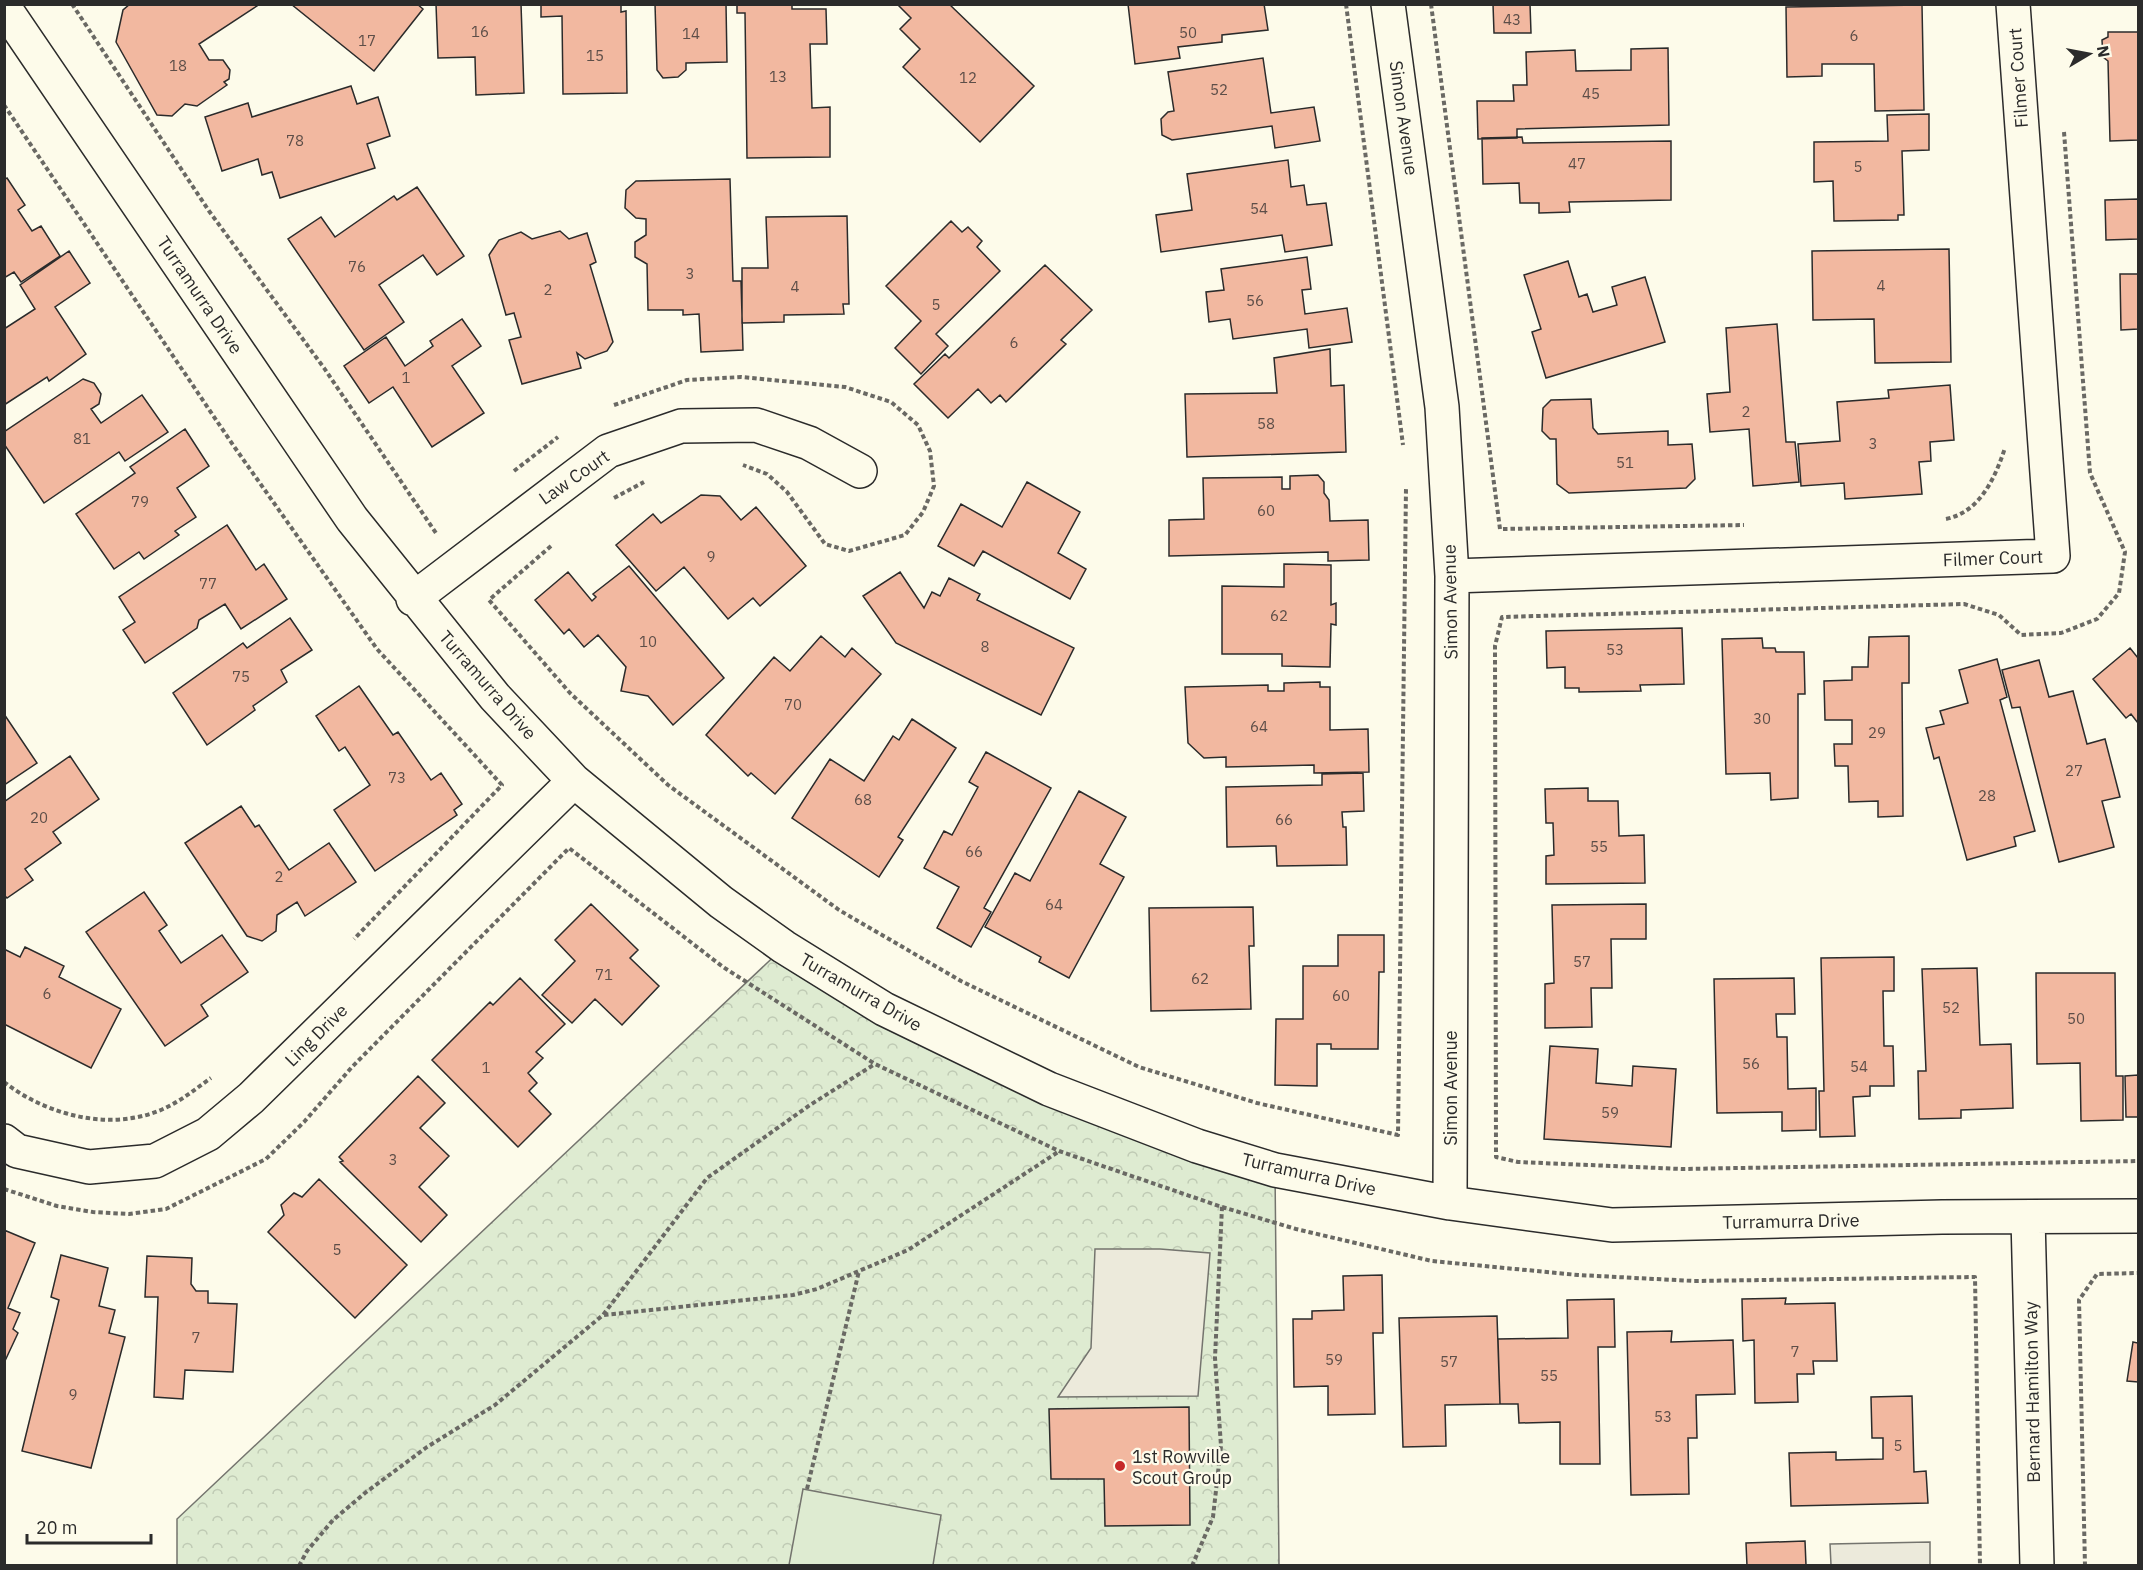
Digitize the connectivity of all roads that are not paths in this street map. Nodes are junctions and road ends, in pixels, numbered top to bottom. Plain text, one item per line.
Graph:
1 (1388, 4) edge
2 (2013, 4) edge
3 (4, 7) edge
4 (860, 471) dead end
5 (1452, 576) junction
6 (413, 599) junction
7 (574, 781) junction
8 (4, 1141) edge
9 (1450, 1203) junction
10 (2139, 1216) edge
11 (2028, 1218) junction
12 (2037, 1566) edge

1 - 5 street, Simon Avenue
2 - 5 street, Filmer Court
3 - 6 street, Turramurra Drive
4 - 6 street, Law Court
5 - 9 street, Simon Avenue
6 - 7 street, Turramurra Drive
7 - 8 street, Ling Drive
7 - 9 street, Turramurra Drive
9 - 11 street, Turramurra Drive
10 - 11 street, Turramurra Drive
11 - 12 street, Bernard Hamilton Way

